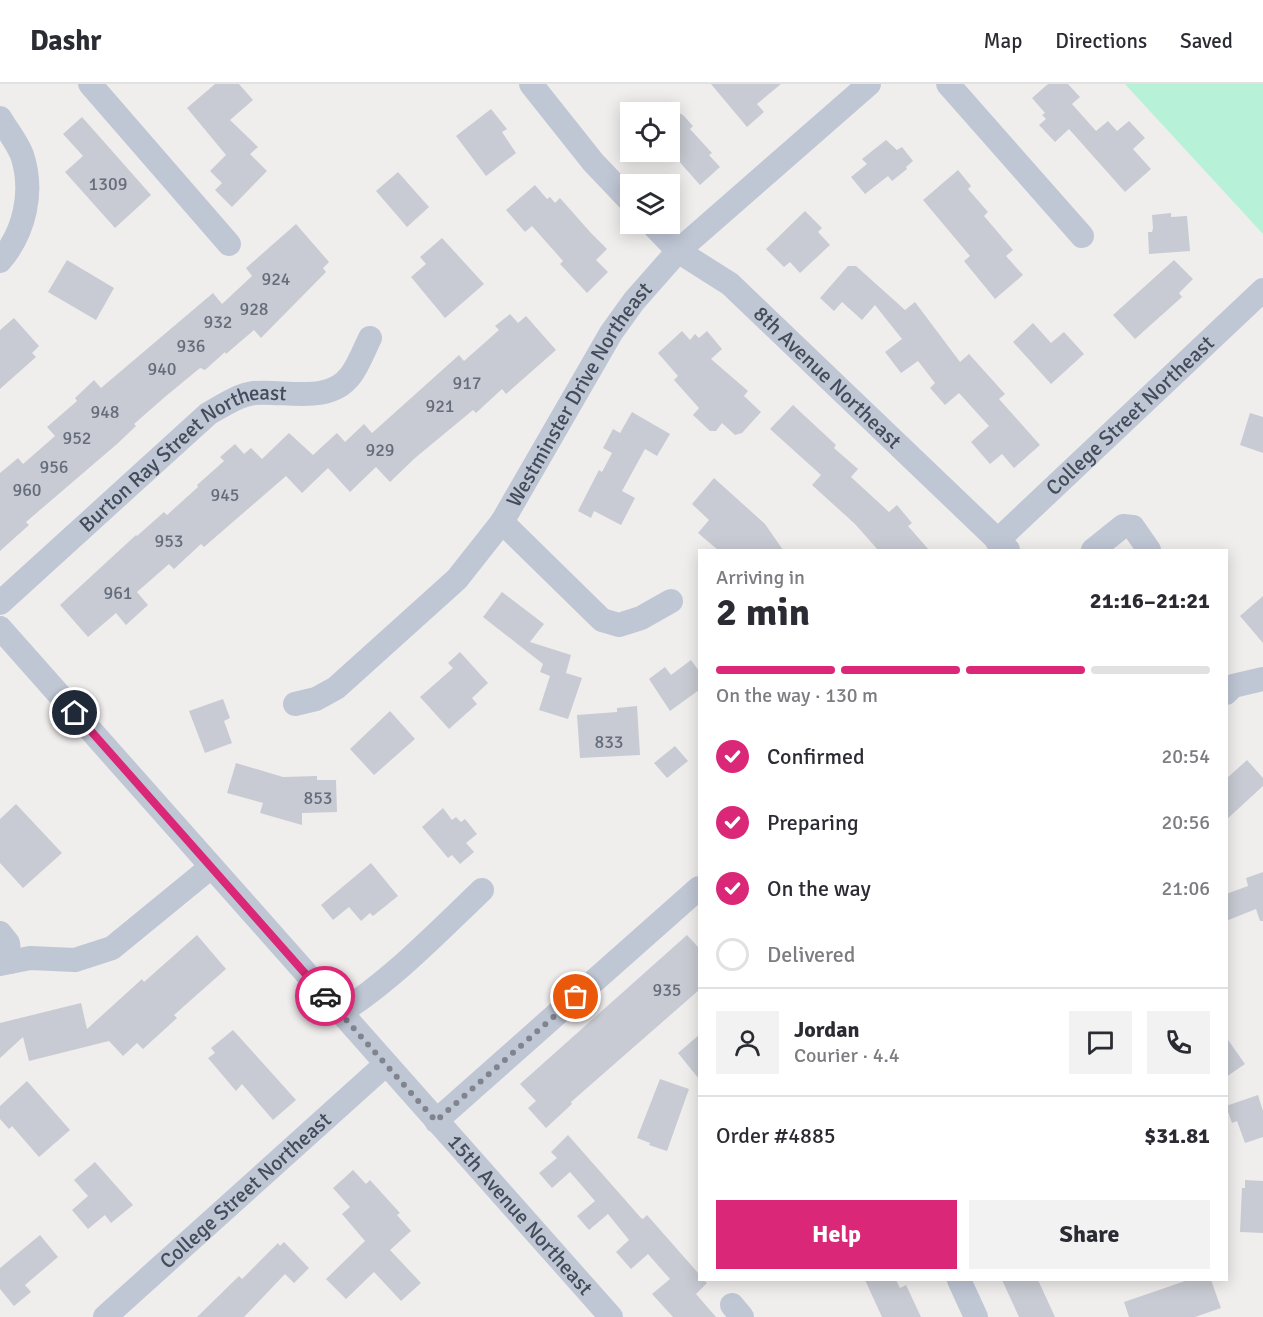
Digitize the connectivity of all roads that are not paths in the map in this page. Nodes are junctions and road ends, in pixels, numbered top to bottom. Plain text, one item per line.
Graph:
1 (90, 84) edge
2 (531, 84) edge
3 (869, 84) edge
4 (948, 84) edge
5 (0, 118) edge
6 (620, 191) edge
7 (662, 234) edge
8 (1082, 236) dead end
9 (229, 244) dead end
10 (678, 251) junction
11 (0, 261) edge
12 (1263, 290) edge
13 (370, 338) dead end
14 (502, 522) junction
15 (1003, 546) edge
16 (1094, 549) edge
17 (1148, 549) edge
18 (671, 601) dead end
19 (0, 603) edge
20 (0, 628) edge
21 (1263, 679) edge
22 (1228, 691) edge
23 (295, 704) dead end
24 (211, 867) junction
25 (698, 889) edge
26 (482, 890) dead end
27 (0, 933) edge
28 (5, 963) edge
29 (340, 1013) junction
30 (386, 1064) junction
31 (436, 1121) junction
32 (958, 1281) edge
33 (105, 1317) edge
34 (611, 1317) edge
35 (976, 1317) edge

1 - 9 street
2 - 6 street
3 - 10 street, Westminster Drive Northeast
4 - 8 street
5 - 11 street
7 - 10 street, 8th Avenue Northeast
10 - 14 street, Westminster Drive Northeast
10 - 15 street, 8th Avenue Northeast
12 - 15 street, College Street Northeast
13 - 19 street, Burton Ray Street Northeast
14 - 18 street
14 - 23 street, Westminster Drive Northeast
16 - 17 street
20 - 24 street, 15th Avenue Northeast
21 - 22 street
24 - 28 street
24 - 29 street, 15th Avenue Northeast
25 - 31 street
26 - 29 street
27 - 28 street
29 - 30 street, 15th Avenue Northeast
30 - 31 street, 15th Avenue Northeast
30 - 33 street, College Street Northeast
31 - 34 street, 15th Avenue Northeast
32 - 35 street

